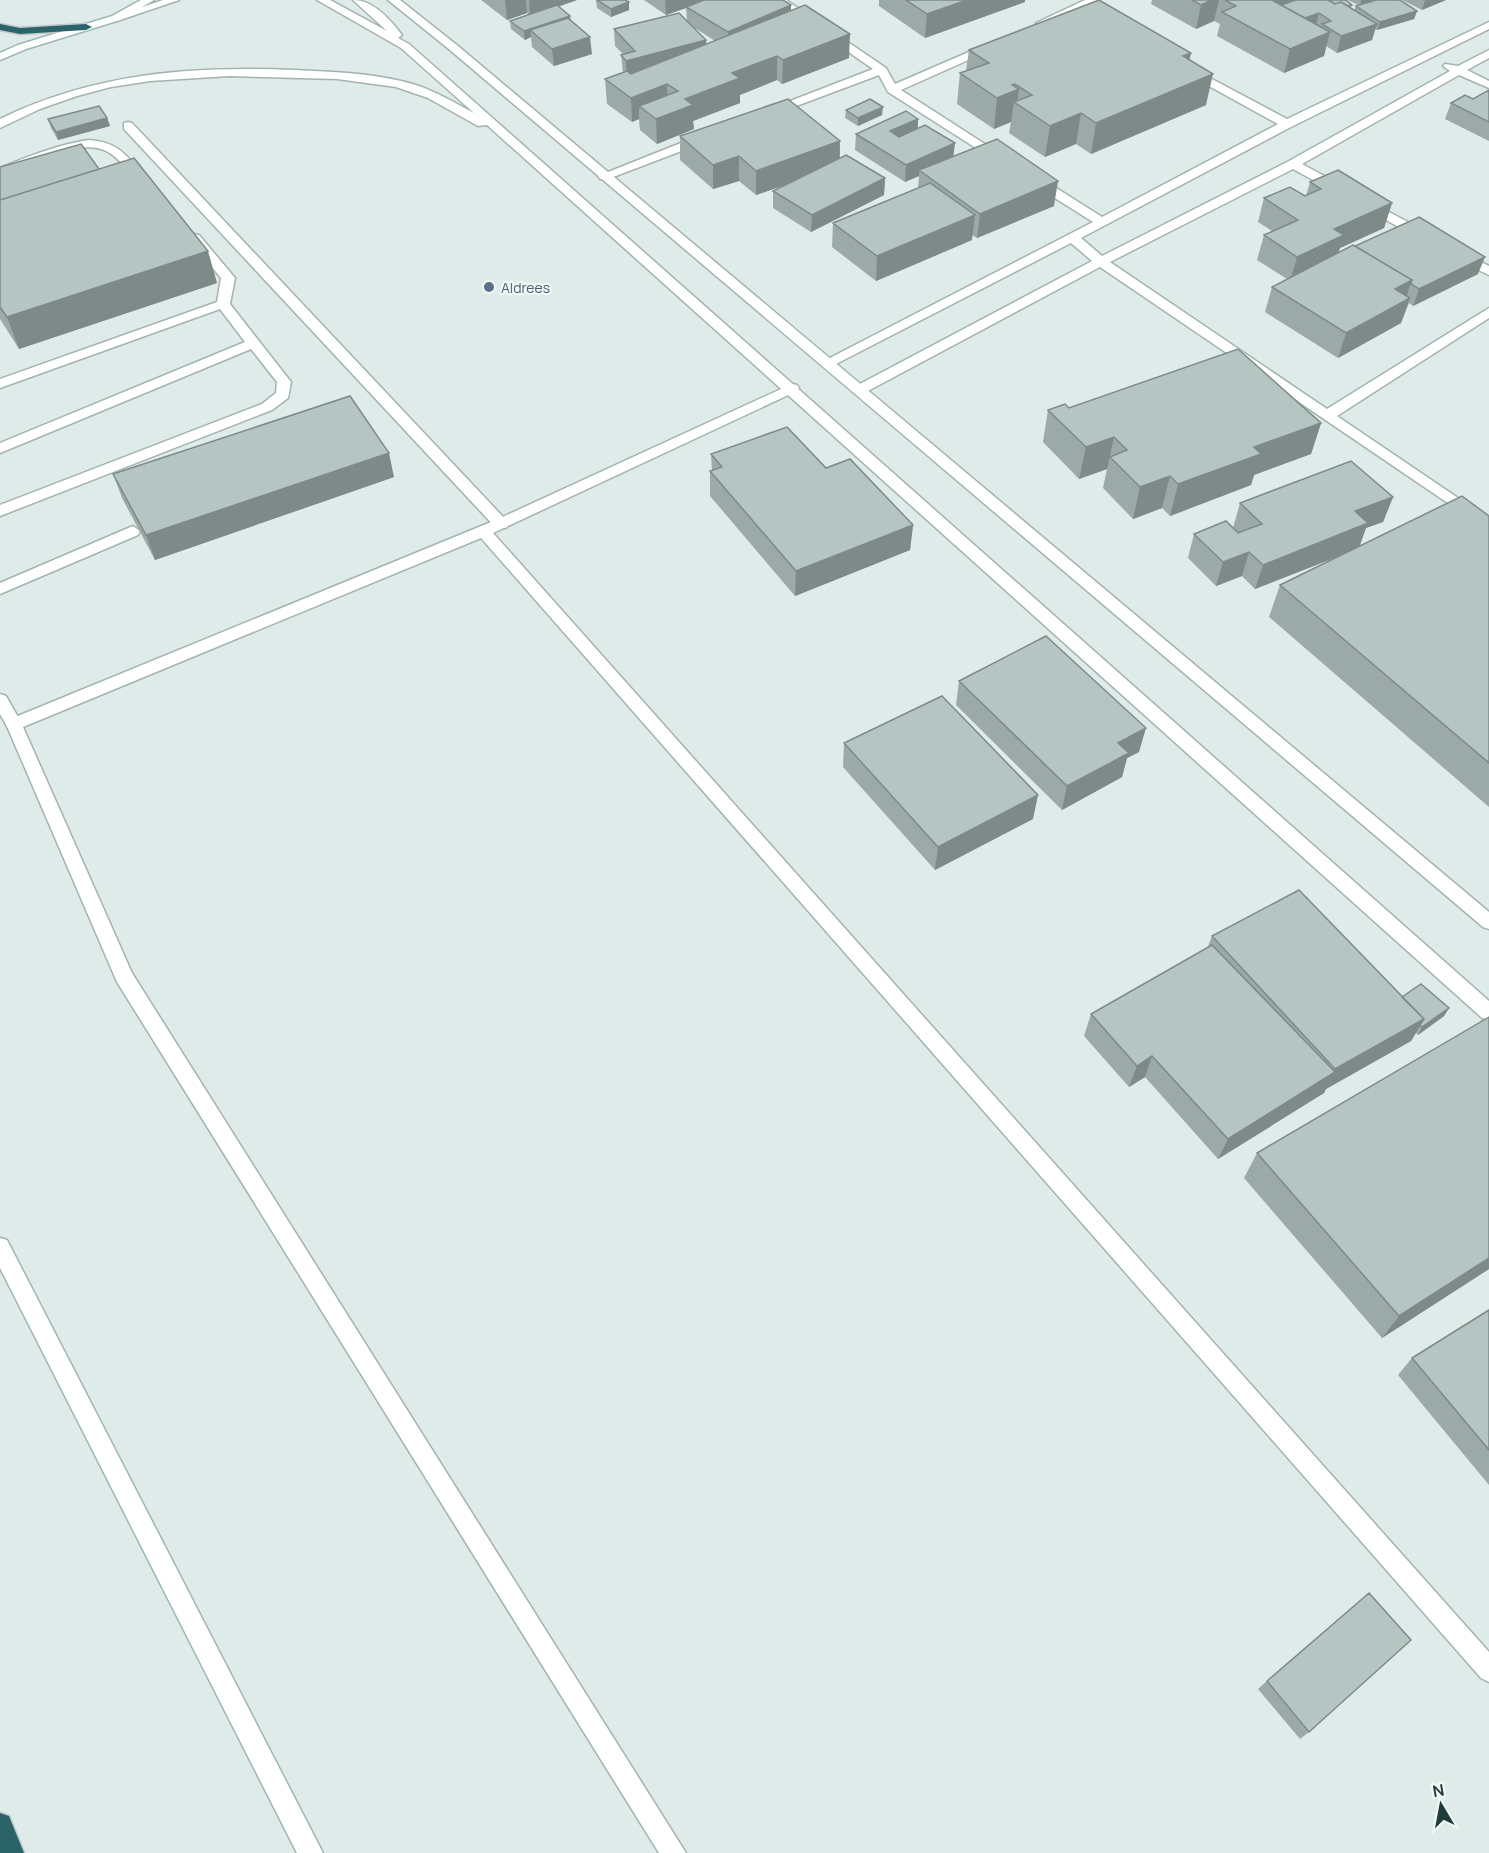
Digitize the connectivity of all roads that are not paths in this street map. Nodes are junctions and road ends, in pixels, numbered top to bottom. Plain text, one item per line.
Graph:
1 (149, 0) edge
2 (174, 0) edge
3 (322, 0) edge
4 (358, 0) edge
5 (393, 0) edge
6 (779, 0) edge
7 (1094, 0) edge
8 (116, 18) junction
9 (1489, 25) edge
10 (0, 27) edge
11 (86, 27) junction
12 (1031, 28) edge
13 (999, 42) edge
14 (405, 46) junction
15 (1479, 49) edge
16 (1429, 56) junction
17 (0, 57) edge
18 (1175, 64) edge
19 (882, 70) junction
20 (1457, 70) junction
21 (1489, 85) edge
22 (892, 90) junction
23 (760, 116) edge
24 (0, 124) edge
25 (1287, 124) junction
26 (128, 126) dead end
27 (715, 134) edge
28 (510, 138) junction
29 (1293, 164) junction
30 (0, 172) edge
31 (604, 176) junction
32 (152, 192) edge
33 (1102, 222) junction
34 (184, 228) edge
35 (1072, 237) junction
36 (1101, 262) junction
37 (1489, 271) edge
38 (244, 272) junction
39 (223, 304) junction
40 (1489, 312) edge
41 (254, 344) junction
42 (829, 362) junction
43 (0, 384) edge
44 (792, 388) junction
45 (861, 389) junction
46 (1327, 416) junction
47 (0, 448) edge
48 (0, 511) edge
49 (1489, 526) edge
50 (492, 528) junction
51 (133, 531) edge
52 (0, 589) edge
53 (0, 700) edge
54 (14, 724) junction
55 (1489, 922) edge
56 (1489, 1012) edge
57 (0, 1247) edge
58 (1489, 1670) edge
59 (0, 1826) edge
60 (12, 1853) edge
61 (310, 1853) edge
62 (673, 1853) edge

1 - 8 street
2 - 8 street
3 - 14 street
4 - 14 street
5 - 31 street
6 - 19 street
7 - 12 street
8 - 11 street
9 - 15 street
10 - 11 highway
11 - 17 street
13 - 22 street
14 - 28 street
15 - 16 street
15 - 20 street
16 - 20 street
16 - 25 street
18 - 25 street
19 - 22 street
19 - 23 street
20 - 21 street
20 - 29 street
22 - 33 street
24 - 28 street
25 - 33 street
26 - 38 street
27 - 31 street
28 - 44 street
29 - 36 street
29 - 37 street
30 - 32 street
31 - 42 street
33 - 35 street
33 - 36 street
34 - 38 street
35 - 36 street
35 - 42 street
36 - 45 street
36 - 46 street
38 - 39 street
38 - 50 street
39 - 41 street
39 - 43 street
40 - 46 street
41 - 47 street
41 - 48 street
42 - 45 street
44 - 50 street
44 - 56 street
45 - 55 street
46 - 49 street
50 - 54 street
50 - 58 street
51 - 52 street
53 - 54 street
54 - 62 street
57 - 61 street
59 - 60 highway

